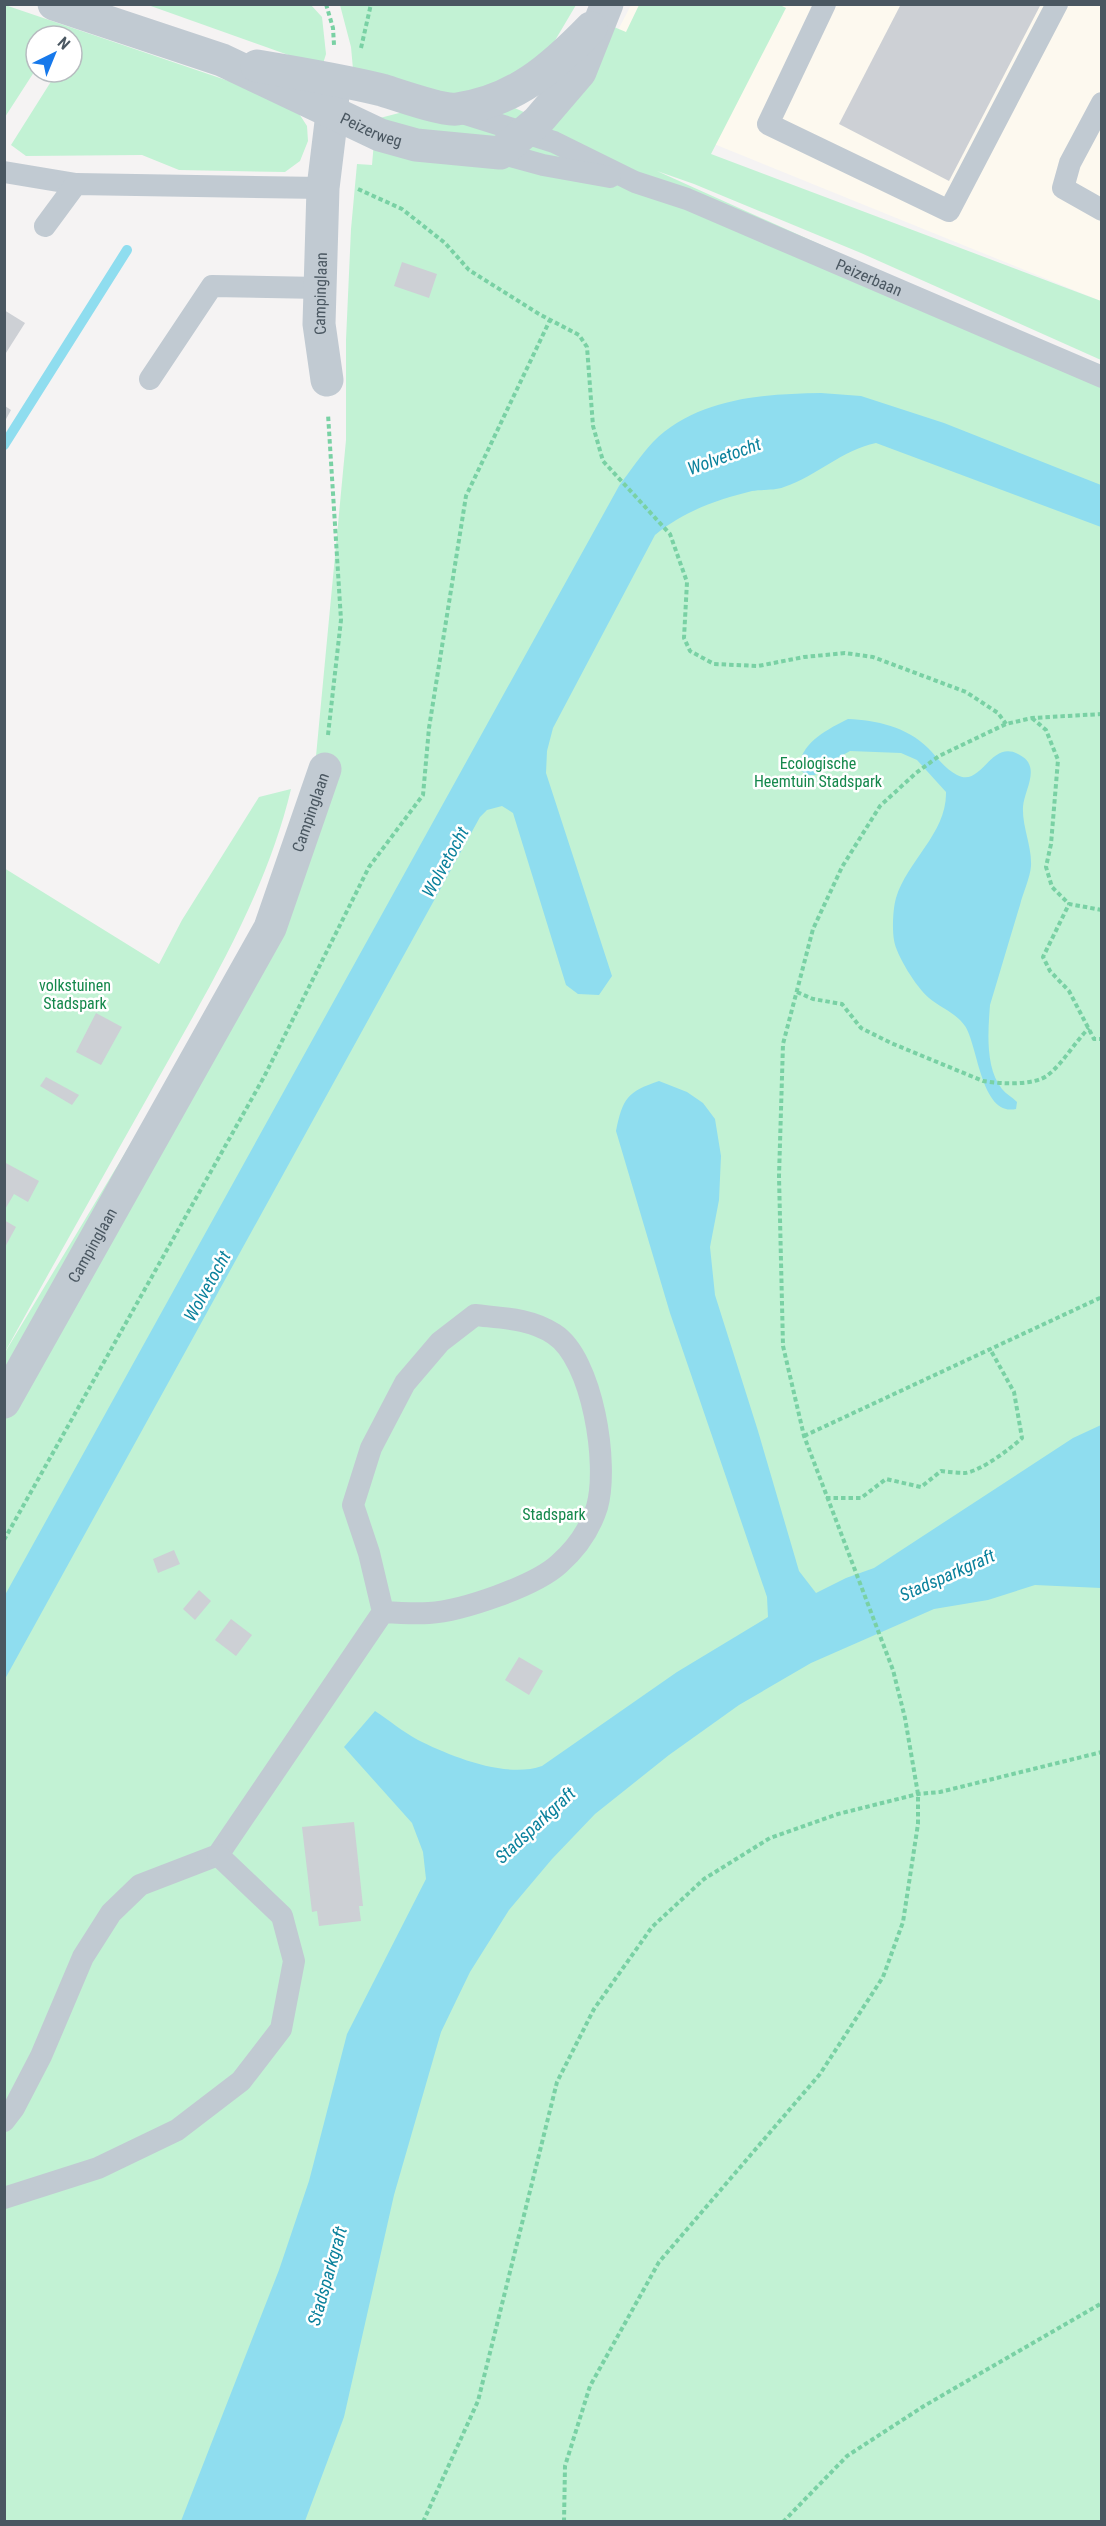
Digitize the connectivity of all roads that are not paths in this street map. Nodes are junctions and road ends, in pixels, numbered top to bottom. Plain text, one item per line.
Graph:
1 (54, 4) edge
2 (825, 4) edge
3 (1057, 4) edge
4 (603, 12) edge
5 (222, 60) junction
6 (333, 79) junction
7 (1101, 103) edge
8 (454, 110) junction
9 (332, 114) junction
10 (512, 143) junction
11 (4, 172) edge
12 (324, 181) junction
13 (635, 182) junction
14 (76, 184) junction
15 (1101, 210) edge
16 (45, 226) dead end
17 (320, 288) junction
18 (1101, 377) edge
19 (150, 379) dead end
20 (327, 380) road end
21 (325, 769) road end
22 (4, 1402) edge
23 (383, 1612) junction
24 (218, 1855) junction
25 (4, 2121) edge
26 (4, 2198) edge

1 - 5 street, Peizerweg
2 - 3 lane
4 - 8 street
4 - 10 street
5 - 6 street, Peizerweg
5 - 9 street, Peizerweg
6 - 8 street, Peizerweg
6 - 9 street, Campinglaan
7 - 15 lane
8 - 10 lane, Peizerweg
9 - 10 street, Peizerweg
9 - 12 street, Campinglaan
10 - 13 lane, Peizerbaan
10 - 13 lane, Peizerbaan
11 - 14 lane
12 - 14 lane
12 - 17 street, Campinglaan
13 - 18 lane, Peizerbaan
14 - 16 lane
17 - 19 lane
17 - 20 street, Campinglaan
21 - 22 street, Campinglaan
23 - 23 lane
23 - 24 lane
24 - 25 lane
24 - 26 lane

